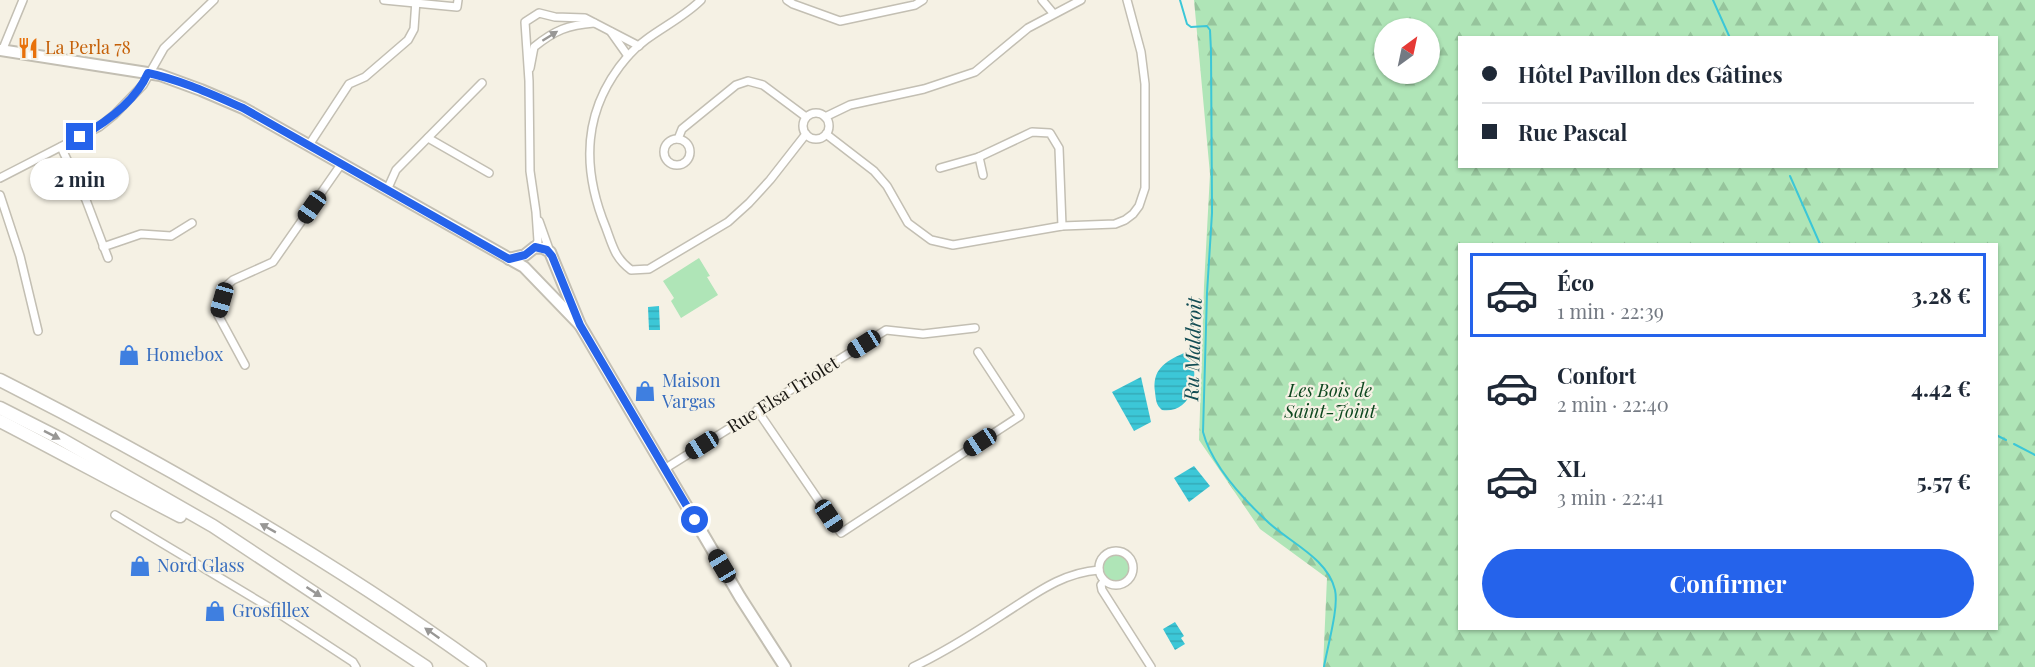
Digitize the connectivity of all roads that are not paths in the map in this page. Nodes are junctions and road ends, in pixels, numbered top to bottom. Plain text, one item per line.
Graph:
1 (22, 0) edge
2 (214, 0) edge
3 (384, 0) edge
4 (458, 0) edge
5 (700, 0) edge
6 (787, 0) edge
7 (923, 0) edge
8 (1042, 0) edge
9 (1081, 0) edge
10 (1127, 0) edge
11 (416, 2) edge
12 (1053, 14) junction
13 (596, 23) junction
14 (611, 32) junction
15 (639, 46) junction
16 (1, 50) edge
17 (627, 56) junction
18 (148, 73) junction
19 (529, 76) junction
20 (482, 83) dead end
21 (806, 117) junction
22 (825, 117) junction
23 (806, 134) junction
24 (826, 134) junction
25 (428, 138) junction
26 (678, 138) dead end
27 (309, 145) junction
28 (61, 147) junction
29 (979, 157) junction
30 (342, 164) junction
31 (940, 168) dead end
32 (489, 173) dead end
33 (983, 175) dead end
34 (0, 178) edge
35 (387, 190) junction
36 (0, 195) edge
37 (536, 212) junction
38 (192, 223) dead end
39 (1062, 226) junction
40 (103, 247) junction
41 (535, 247) junction
42 (550, 252) junction
43 (108, 258) dead end
44 (527, 266) junction
45 (555, 266) junction
46 (580, 325) junction
47 (975, 328) dead end
48 (38, 331) dead end
49 (978, 352) dead end
50 (245, 365) dead end
51 (0, 371) edge
52 (0, 380) edge
53 (0, 408) edge
54 (758, 410) junction
55 (0, 421) edge
56 (88, 425) junction
57 (666, 468) junction
58 (115, 514) dead end
59 (213, 526) junction
60 (1099, 570) junction
61 (1104, 581) junction
62 (766, 639) junction
63 (356, 667) edge
64 (426, 667) edge
65 (480, 667) edge
66 (779, 667) edge
67 (785, 667) edge
68 (913, 667) edge
69 (1151, 667) edge

1 - 16 street
2 - 18 street
3 - 11 street
4 - 11 street
5 - 15 street
6 - 7 street
8 - 12 street
9 - 12 street
10 - 39 street
11 - 27 street
12 - 22 street
13 - 14 street
19 -> 13 street
13 - 19 street
14 - 15 street
14 - 17 street
15 - 17 street
16 - 18 street
17 - 23 street
18 - 27 street
18 - 28 street
19 - 37 street
20 - 25 street
21 - 22 street
21 - 23 street
21 - 26 street
22 - 24 street
23 - 24 street
24 - 39 street
25 - 32 street
25 - 35 street
27 - 30 street
28 - 34 street
28 - 40 street
29 - 31 street
29 - 33 street
29 - 39 street
30 - 35 street
30 - 50 street
35 - 44 street
36 - 48 street
37 - 41 street
37 - 42 street
38 - 40 street
40 - 43 street
41 - 42 street
41 - 44 street
42 - 45 street
44 - 45 street
44 - 46 street
45 - 46 street
46 - 57 street
47 - 54 street, Rue Elsa Triolet
49 - 54 street
51 - 56 highway
52 - 56 highway
53 -> 59 highway
54 - 57 street, Rue Elsa Triolet
55 - 59 highway
65 -> 56 highway
57 - 62 street
58 - 63 street
59 -> 64 highway
60 - 61 street
60 - 61 street
60 - 68 street
61 - 69 street
62 - 66 street
62 - 67 street

